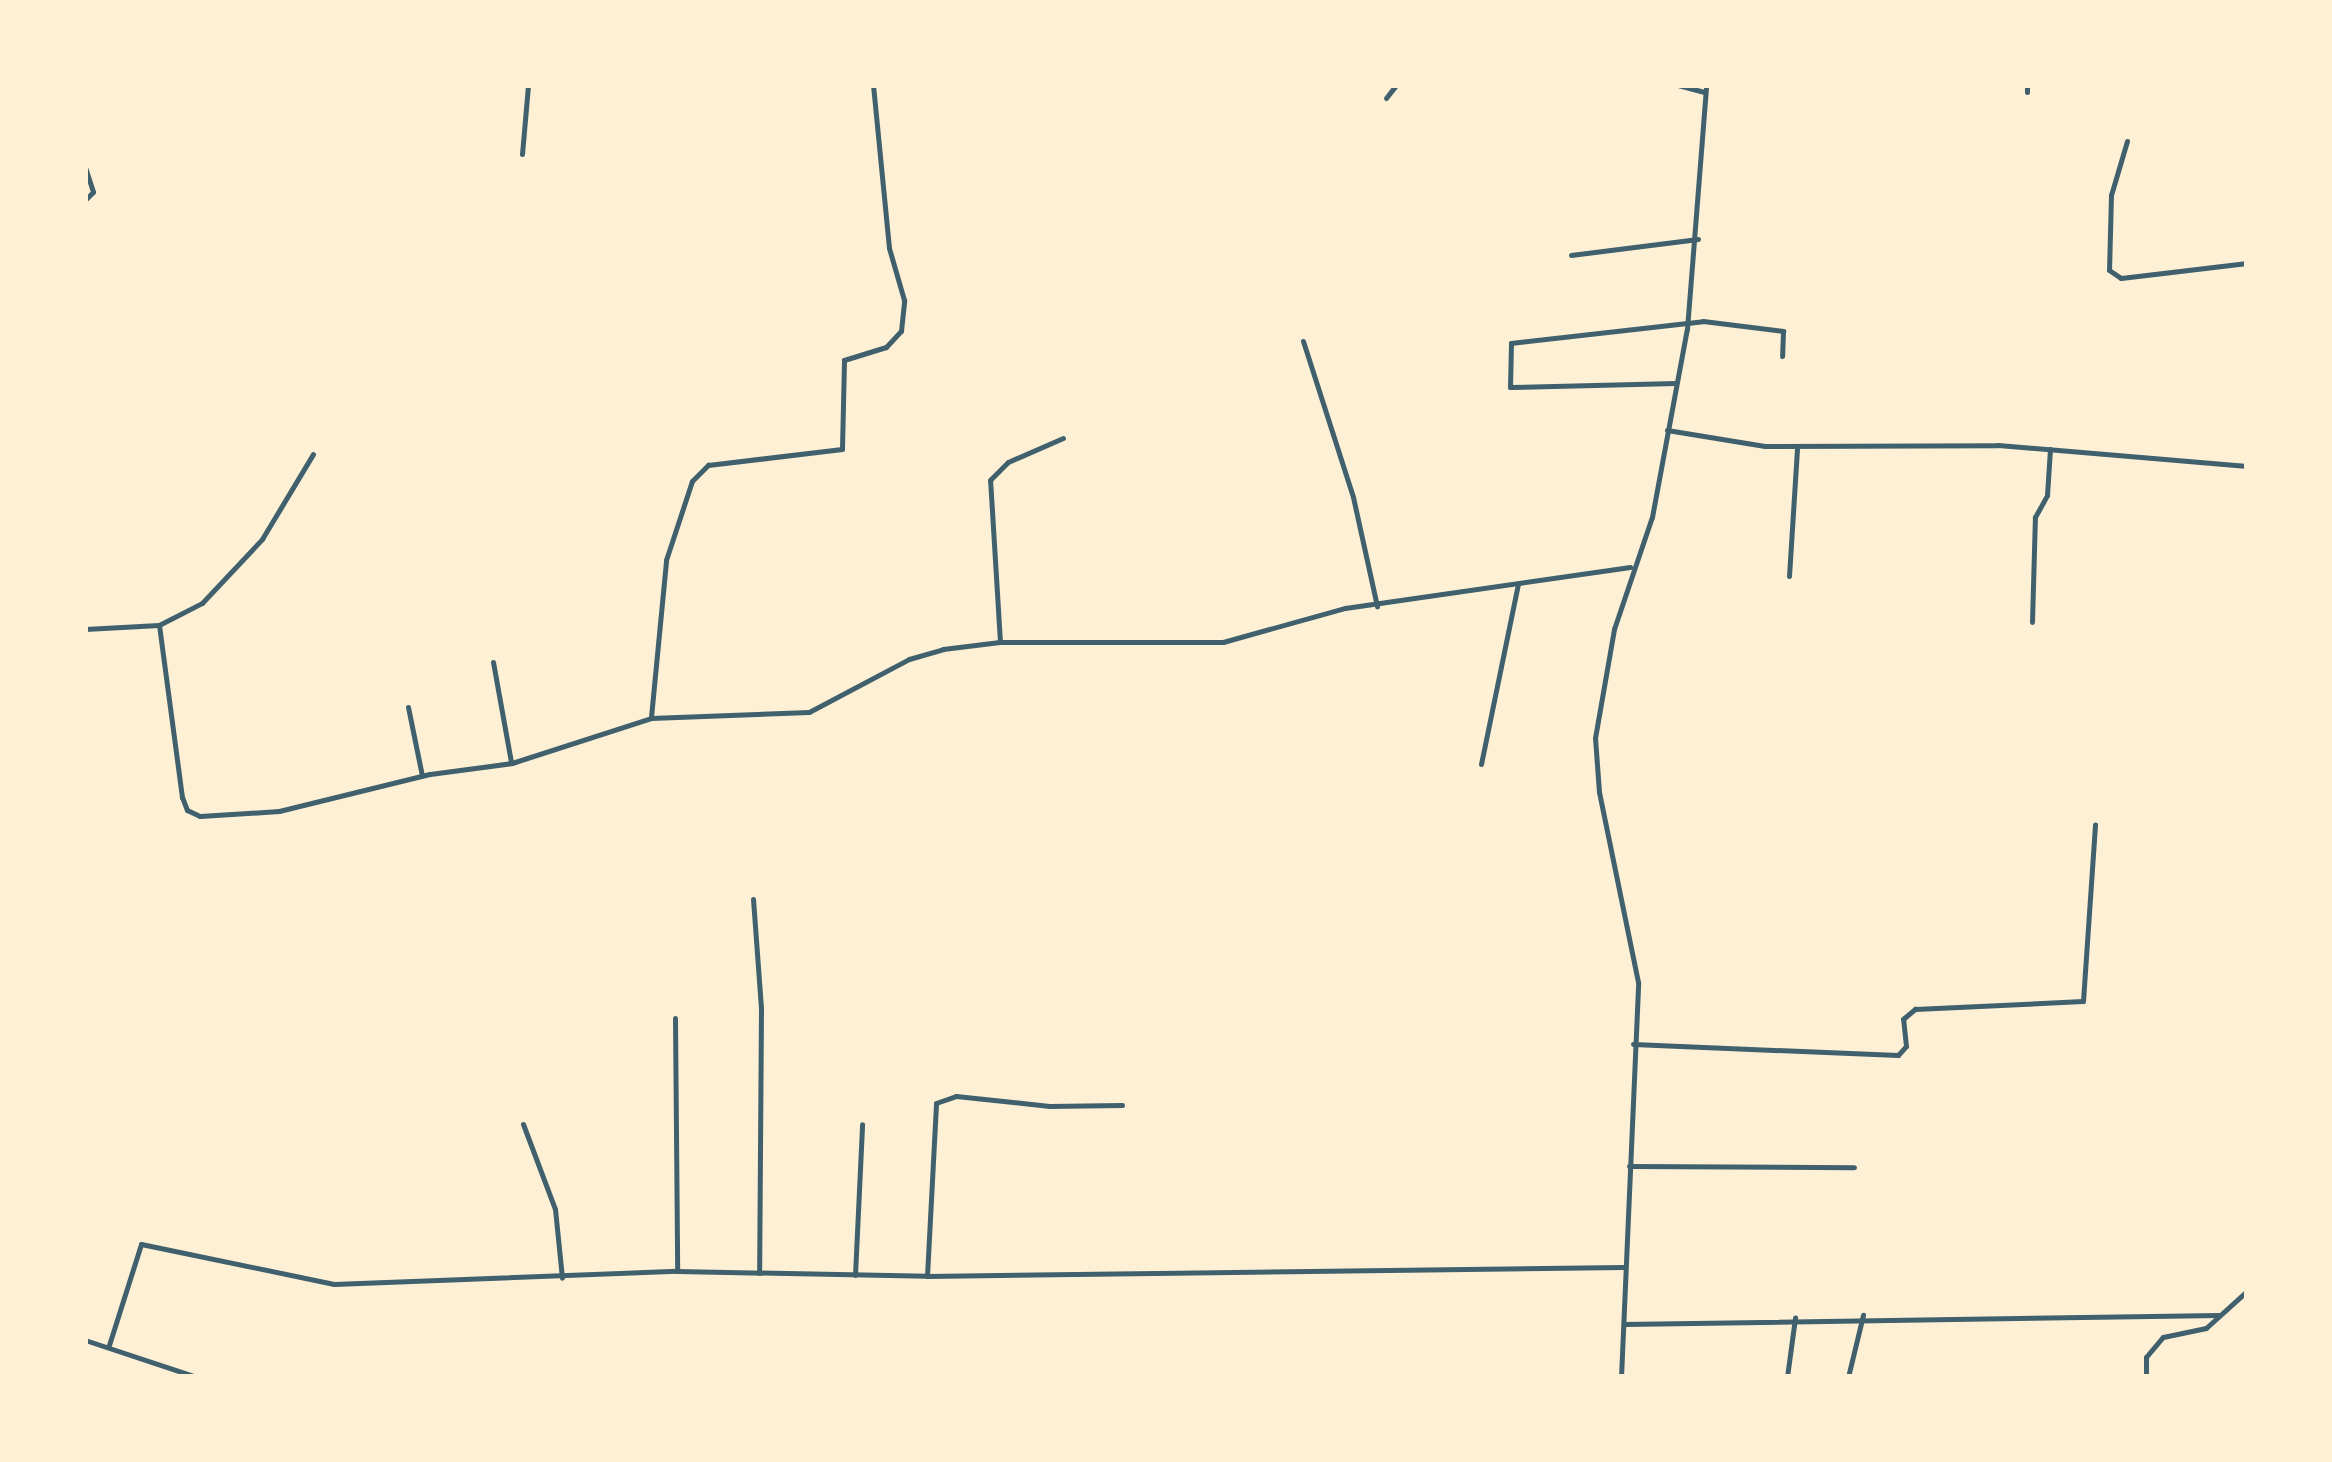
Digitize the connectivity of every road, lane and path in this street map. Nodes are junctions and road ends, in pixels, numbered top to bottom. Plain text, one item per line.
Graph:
1 (528, 85) edge
2 (873, 85) edge
3 (1396, 85) edge
4 (1678, 85) edge
5 (1706, 88) edge
6 (1386, 98) dead end
7 (2126, 141) dead end
8 (522, 154) dead end
9 (85, 167) edge
10 (85, 200) edge
11 (1698, 239) junction
12 (1571, 255) dead end
13 (2247, 262) edge
14 (1688, 321) junction
15 (1303, 341) dead end
16 (1782, 356) dead end
17 (1676, 383) junction
18 (1667, 430) junction
19 (1063, 438) dead end
20 (1797, 448) junction
21 (2050, 449) junction
22 (312, 454) dead end
23 (2247, 466) edge
24 (1630, 567) junction
25 (1789, 576) dead end
26 (1518, 584) junction
27 (1377, 606) junction
28 (2032, 622) dead end
29 (160, 625) junction
30 (85, 629) edge
31 (1000, 642) junction
32 (493, 662) dead end
33 (408, 708) dead end
34 (651, 718) junction
35 (512, 764) junction
36 (1481, 764) dead end
37 (422, 776) junction
38 (2095, 824) dead end
39 (753, 899) dead end
40 (675, 1018) dead end
41 (1633, 1044) junction
42 (1122, 1105) dead end
43 (522, 1124) dead end
44 (862, 1124) dead end
45 (1628, 1166) junction
46 (1854, 1167) dead end
47 (1624, 1266) junction
48 (677, 1272) junction
49 (759, 1273) junction
50 (855, 1274) junction
51 (927, 1276) junction
52 (562, 1278) junction
53 (2247, 1291) edge
54 (2220, 1314) junction
55 (1862, 1315) junction
56 (1796, 1318) junction
57 (1624, 1324) junction
58 (85, 1340) edge
59 (109, 1345) junction
60 (198, 1377) edge
61 (1621, 1377) edge
62 (1786, 1377) edge
63 (1848, 1377) edge
64 (2146, 1377) edge

1 - 8 street
2 - 34 street
3 - 6 street
4 - 5 street
5 - 11 street
7 - 13 street
9 - 10 street
11 - 12 street
11 - 14 street
14 - 16 street
14 - 17 street
14 - 17 street
15 - 27 street
17 - 18 street
18 - 20 street
18 - 24 street
19 - 31 street
20 - 21 street
20 - 25 street
21 - 23 street
21 - 28 street
22 - 29 street
24 - 26 street
24 - 41 street
26 - 27 street
26 - 36 street
27 - 31 street
29 - 30 street
29 - 37 street
31 - 34 street
32 - 35 street
33 - 37 street
34 - 35 street
35 - 37 street
38 - 41 street
39 - 49 street
40 - 48 street
41 - 45 street
42 - 51 street
43 - 52 street
44 - 50 street
45 - 46 street
45 - 47 street
47 - 51 street
47 - 57 street
48 - 49 street
48 - 52 street
49 - 50 street
50 - 51 street
52 - 59 street
53 - 54 street
54 - 55 street
54 - 64 street
55 - 56 street
55 - 63 street
56 - 57 street
56 - 62 street
57 - 61 street
58 - 59 street
59 - 60 street

